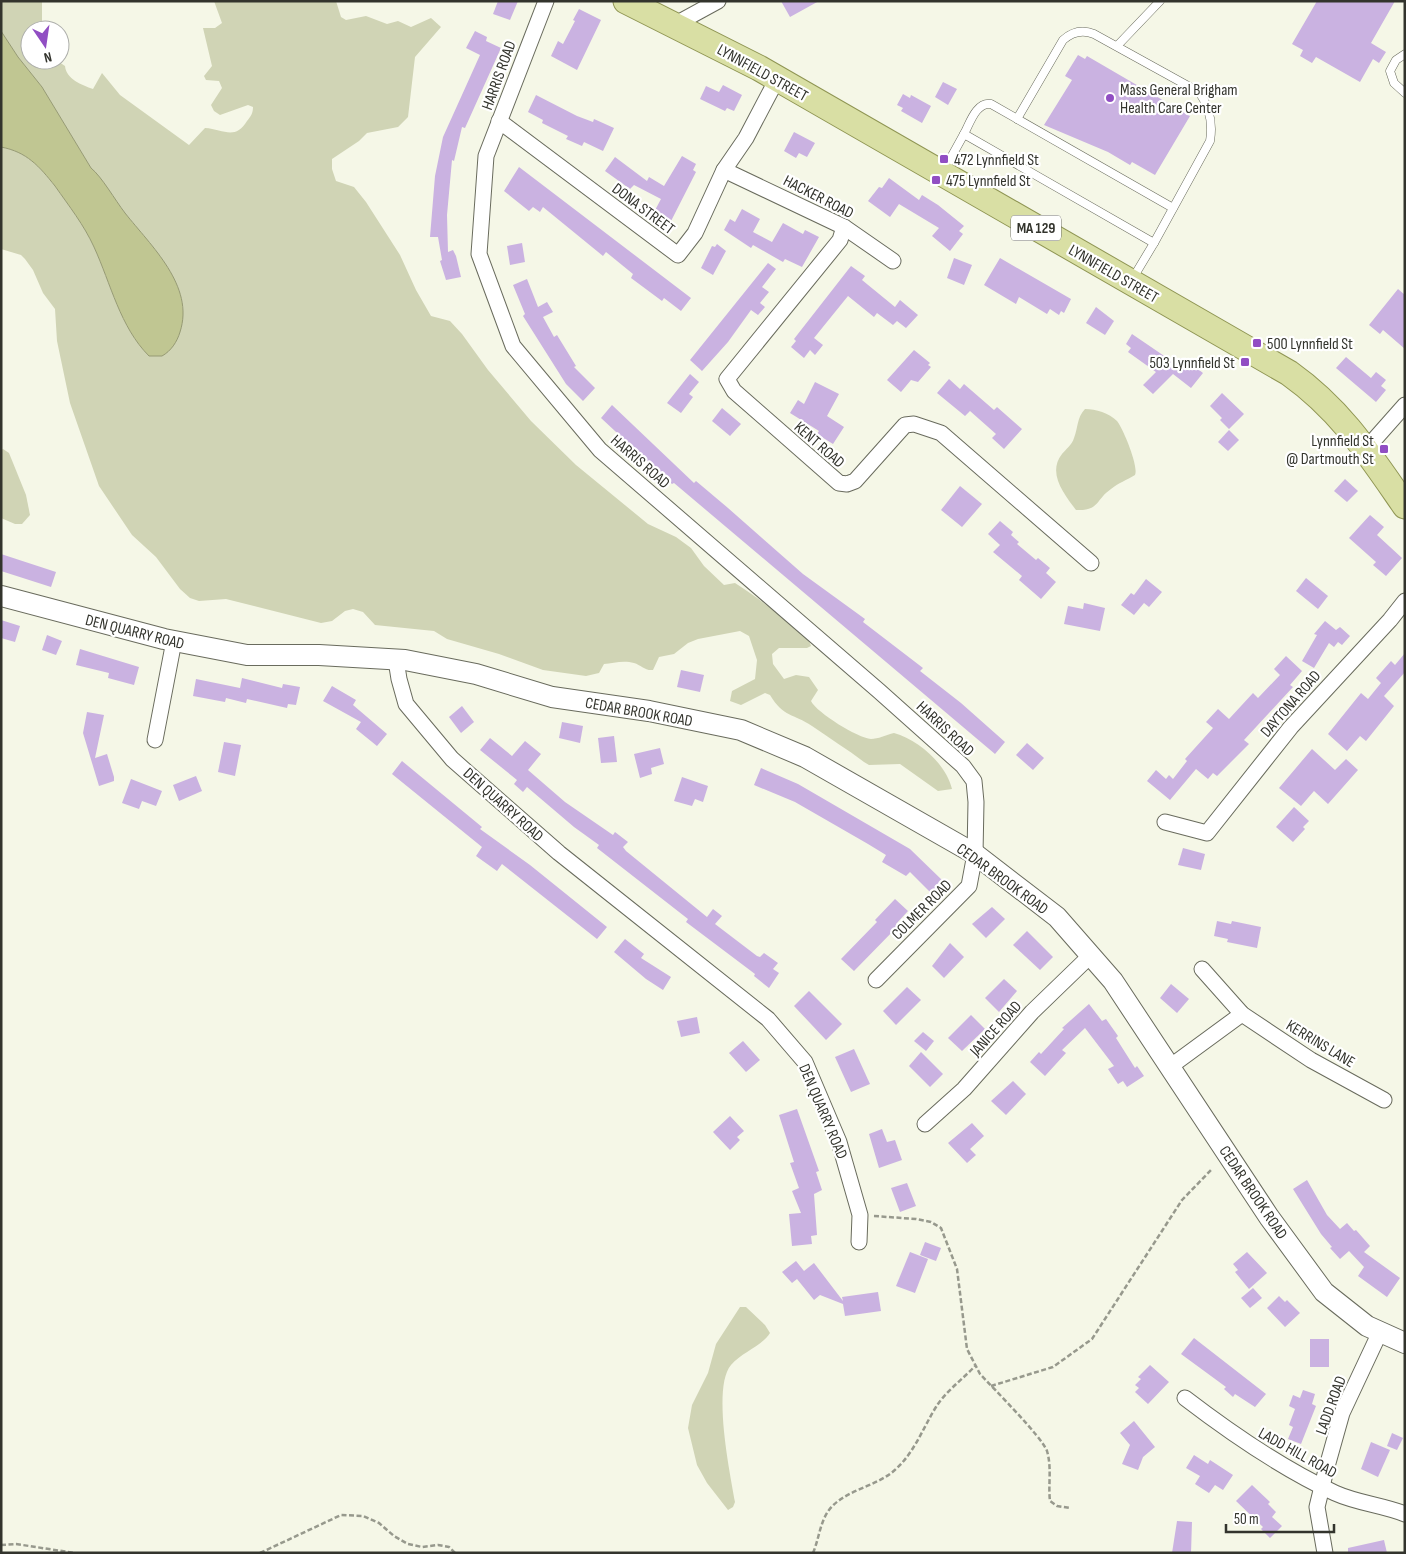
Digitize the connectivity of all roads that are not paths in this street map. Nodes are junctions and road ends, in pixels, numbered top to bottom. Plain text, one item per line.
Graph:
1 (546, 1) edge
2 (626, 1) edge
3 (718, 1) edge
4 (1160, 1) edge
5 (674, 25) junction
6 (1117, 46) junction
7 (1405, 54) edge
8 (777, 79) junction
9 (1405, 93) edge
10 (1017, 119) junction
11 (499, 121) junction
12 (964, 134) junction
13 (724, 170) junction
14 (942, 174) junction
15 (1173, 208) junction
16 (844, 227) junction
17 (1154, 243) junction
18 (893, 261) dead end
19 (1130, 282) junction
20 (1405, 405) edge
21 (1366, 449) junction
22 (1402, 496) edge
23 (1091, 563) dead end
24 (1, 596) edge
25 (1405, 601) edge
26 (174, 641) junction
27 (396, 660) junction
28 (155, 740) dead end
29 (1165, 822) dead end
30 (975, 854) junction
31 (1090, 955) junction
32 (1202, 969) dead end
33 (876, 980) dead end
34 (1242, 1014) junction
35 (1171, 1066) junction
36 (1384, 1100) dead end
37 (925, 1124) dead end
38 (859, 1242) dead end
39 (1380, 1332) junction
40 (1405, 1343) edge
41 (1185, 1398) dead end
42 (1322, 1486) junction
43 (1405, 1514) edge
44 (1325, 1553) edge

1 - 11 street, HARRIS ROAD
2 - 5 main road, LYNNFIELD STREET / MA 129
3 - 5 street
4 - 6 lane
5 - 8 main road, LYNNFIELD STREET / MA 129
6 - 10 lane
6 - 15 lane
7 - 9 lane
8 - 13 street, DONA STREET
8 - 14 main road, LYNNFIELD STREET / MA 129
10 - 12 lane
10 - 15 lane
11 - 13 street, DONA STREET
11 - 30 street, HARRIS ROAD
12 - 14 lane
12 - 17 lane
13 - 16 street, HACKER ROAD
14 - 19 main road, LYNNFIELD STREET / MA 129
15 - 17 lane
16 - 18 street, HACKER ROAD
16 - 23 street, KENT ROAD
17 - 19 lane
19 - 21 main road, LYNNFIELD STREET / MA 129
20 - 21 street
21 - 22 main road, LYNNFIELD STREET / MA 129
24 - 26 street, DEN QUARRY ROAD
25 - 29 street, DAYTONA ROAD
26 - 27 street, DEN QUARRY ROAD
26 - 28 street
27 - 30 street, CEDAR BROOK ROAD
27 - 38 street, DEN QUARRY ROAD
30 - 31 street, CEDAR BROOK ROAD
30 - 33 street, COLMER ROAD
31 - 35 street, CEDAR BROOK ROAD
31 - 37 street, JANICE ROAD
32 - 34 street, KERRINS LANE
34 - 35 street
34 - 36 street, KERRINS LANE
35 - 39 street, CEDAR BROOK ROAD
39 - 40 street, CEDAR BROOK ROAD
39 - 42 street, LADD ROAD
41 - 42 street, LADD HILL ROAD
42 - 43 street, LADD HILL ROAD
42 - 44 street, LADD ROAD

